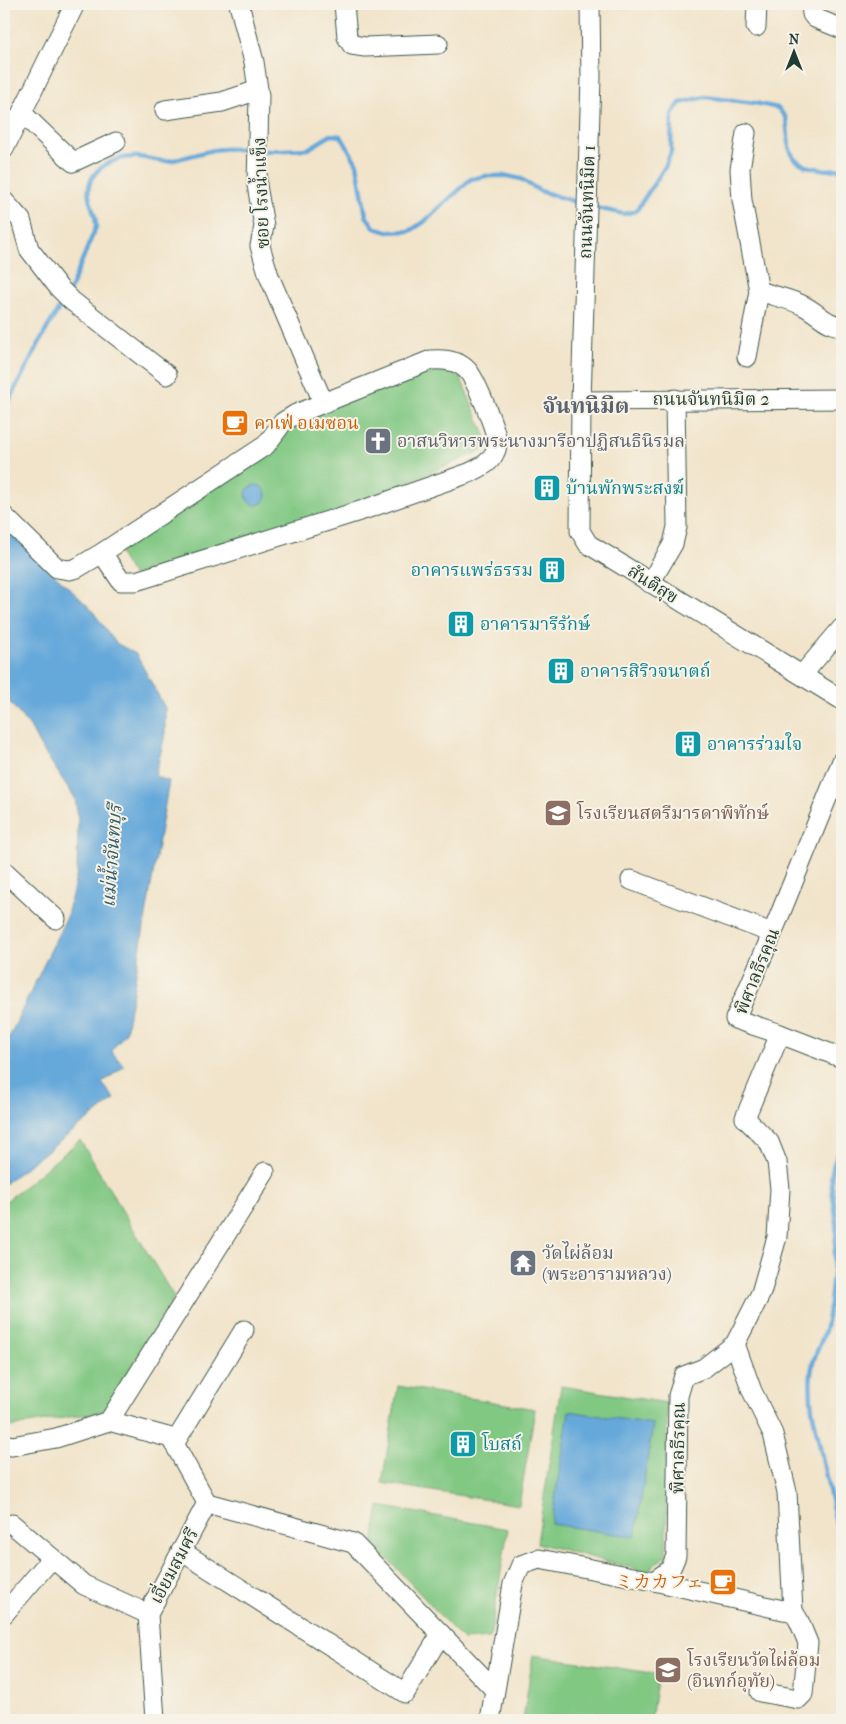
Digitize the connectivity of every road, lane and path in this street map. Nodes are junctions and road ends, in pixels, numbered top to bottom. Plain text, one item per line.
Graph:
1 (75, 4) edge
2 (239, 4) edge
3 (344, 4) edge
4 (590, 4) edge
5 (757, 4) edge
6 (811, 4) edge
7 (756, 27) dead end
8 (842, 29) edge
9 (438, 44) dead end
10 (258, 90) junction
11 (165, 110) dead end
12 (22, 113) junction
13 (746, 133) dead end
14 (116, 142) dead end
15 (4, 149) edge
16 (4, 201) edge
17 (759, 291) junction
18 (842, 326) edge
19 (747, 357) dead end
20 (167, 375) dead end
21 (675, 399) junction
22 (842, 399) edge
23 (580, 401) junction
24 (323, 402) junction
25 (4, 516) edge
26 (102, 553) junction
27 (650, 583) junction
28 (842, 628) edge
29 (802, 675) junction
30 (842, 700) edge
31 (842, 761) edge
32 (4, 871) edge
33 (631, 880) dead end
34 (56, 918) dead end
35 (772, 933) junction
36 (780, 1034) junction
37 (842, 1058) edge
38 (265, 1172) dead end
39 (244, 1330) dead end
40 (735, 1344) junction
41 (109, 1421) junction
42 (4, 1444) edge
43 (174, 1444) junction
44 (207, 1502) junction
45 (12, 1524) dead end
46 (181, 1551) junction
47 (52, 1558) junction
48 (654, 1581) junction
49 (792, 1611) junction
50 (4, 1614) edge
51 (148, 1614) junction
52 (441, 1634) junction
53 (494, 1689) junction
54 (760, 1692) dead end
55 (154, 1720) edge
56 (490, 1720) edge

1 - 12 street
2 - 10 street, ซอย โรงน้ำแข็ง
3 - 9 street
4 - 23 street, ถนนจันทนิมิต 1
5 - 7 street
6 - 8 street
10 - 11 street
10 - 24 street, ซอย โรงน้ำแข็ง
12 - 14 street
12 - 15 street
13 - 17 street
16 - 20 street
17 - 18 street
17 - 19 street
21 - 22 street, ถนนจันทนิมิต 2
21 - 23 street, ถนนจันทนิมิต 2
21 - 27 street
23 - 27 street, สันติสุข
24 - 26 street
24 - 26 street
25 - 26 street
27 - 29 street, สันติสุข
28 - 29 street
29 - 30 street, สันติสุข
31 - 35 street, พิศาลธีรคุณ
32 - 34 street
33 - 35 street
35 - 36 street, พิศาลธีรคุณ
36 - 37 street
36 - 40 street, พิศาลธีรคุณ
38 - 41 street
39 - 43 street
40 - 48 street, พิศาลธีรคุณ
40 - 49 street
41 - 42 street
41 - 43 street
43 - 44 street
44 - 46 street, เอี่ยมสมศรี
44 - 52 street
45 - 47 street
46 - 51 street, เอี่ยมสมศรี
46 - 52 street
47 - 50 street
47 - 51 street
48 - 49 street
48 - 53 street
49 - 54 street
51 - 55 street, เอี่ยมสมศรี
52 - 53 street
53 - 56 street

